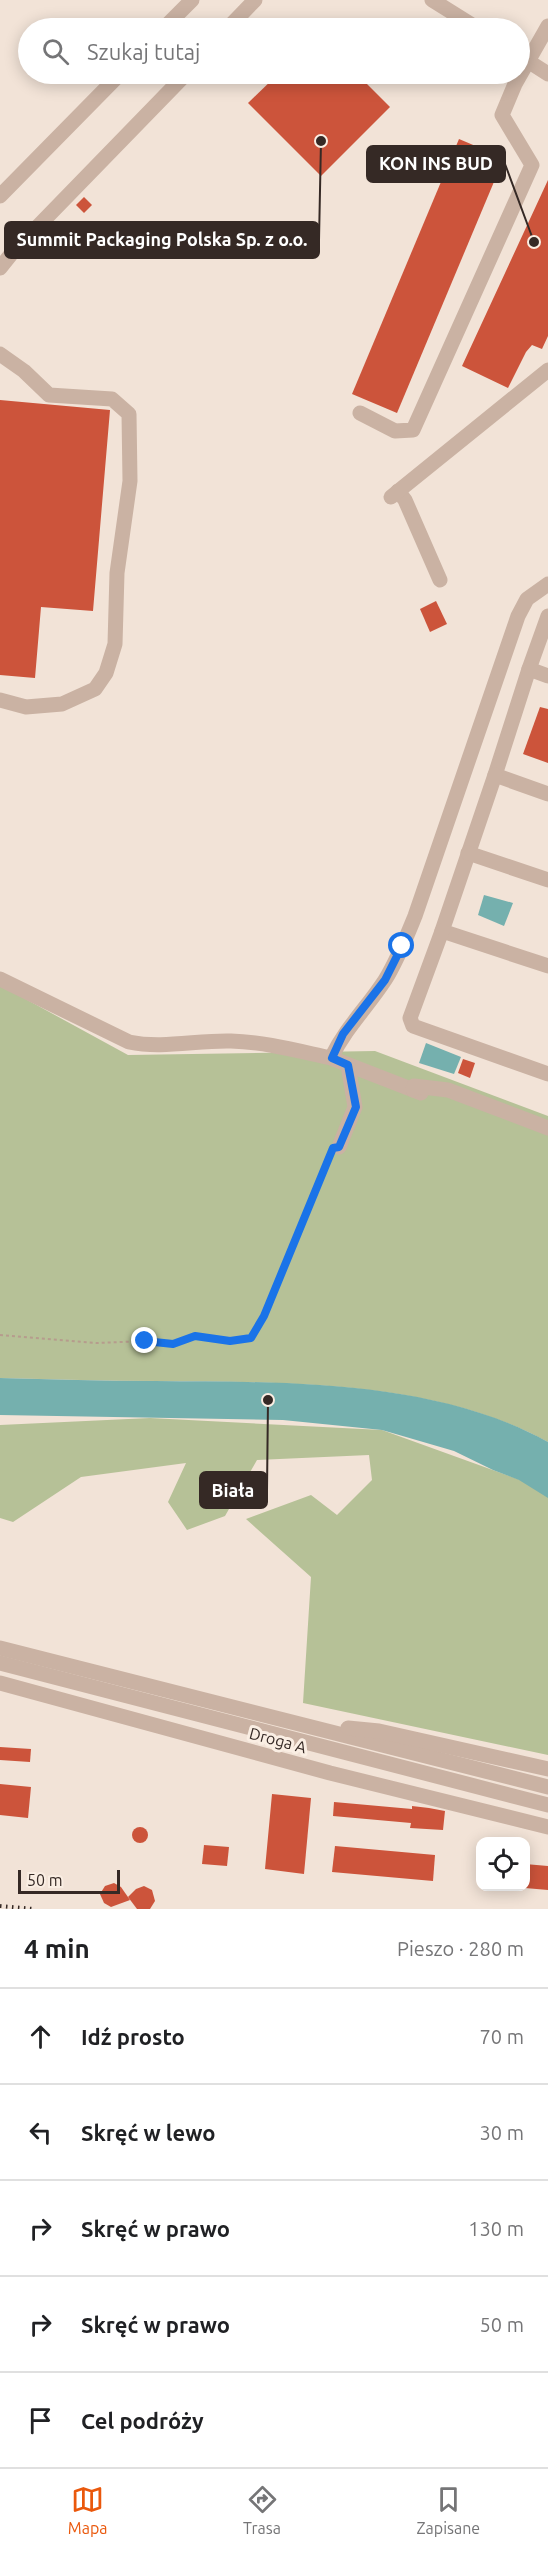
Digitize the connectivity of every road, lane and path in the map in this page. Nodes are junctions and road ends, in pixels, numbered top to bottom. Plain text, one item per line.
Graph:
1 (192, 0) edge
2 (255, 0) edge
3 (432, 0) edge
4 (174, 18) edge
5 (238, 18) edge
6 (461, 18) edge
7 (548, 27) edge
8 (530, 51) edge
9 (530, 63) edge
10 (548, 74) edge
11 (110, 84) edge
12 (176, 84) edge
13 (515, 84) edge
14 (0, 196) edge
15 (0, 268) edge
16 (0, 354) edge
17 (548, 370) edge
18 (360, 413) dead end
19 (440, 580) dead end
20 (548, 584) edge
21 (548, 616) edge
22 (529, 669) junction
23 (548, 676) edge
24 (0, 700) edge
25 (495, 775) junction
26 (548, 794) edge
27 (468, 853) junction
28 (548, 880) edge
29 (442, 931) junction
30 (548, 966) edge
31 (0, 979) edge
32 (332, 1058) junction
33 (348, 1065) junction
34 (548, 1074) edge
35 (548, 1128) edge
36 (339, 1147) joint
37 (0, 1335) edge
38 (0, 1648) edge
39 (0, 1664) edge
40 (0, 1683) edge
41 (338, 1733) junction
42 (548, 1769) edge
43 (548, 1786) edge
44 (548, 1805) edge
45 (548, 1827) edge

1 - 4 street
2 - 5 street
3 - 6 street
7 - 8 street
9 - 10 street
11 - 14 street
12 - 15 street
13 - 18 street
16 - 24 street
17 - 19 street
20 - 32 street
21 - 22 street
22 - 23 street
22 - 25 street
25 - 26 street
25 - 27 street
27 - 28 street
27 - 29 street
29 - 30 street
29 - 34 street
31 - 32 street
32 - 33 street
33 - 35 street
33 - 36 street
36 - 37 path
38 - 41 street
39 - 44 street
40 - 45 street, Droga A
41 - 42 street
41 - 43 street

